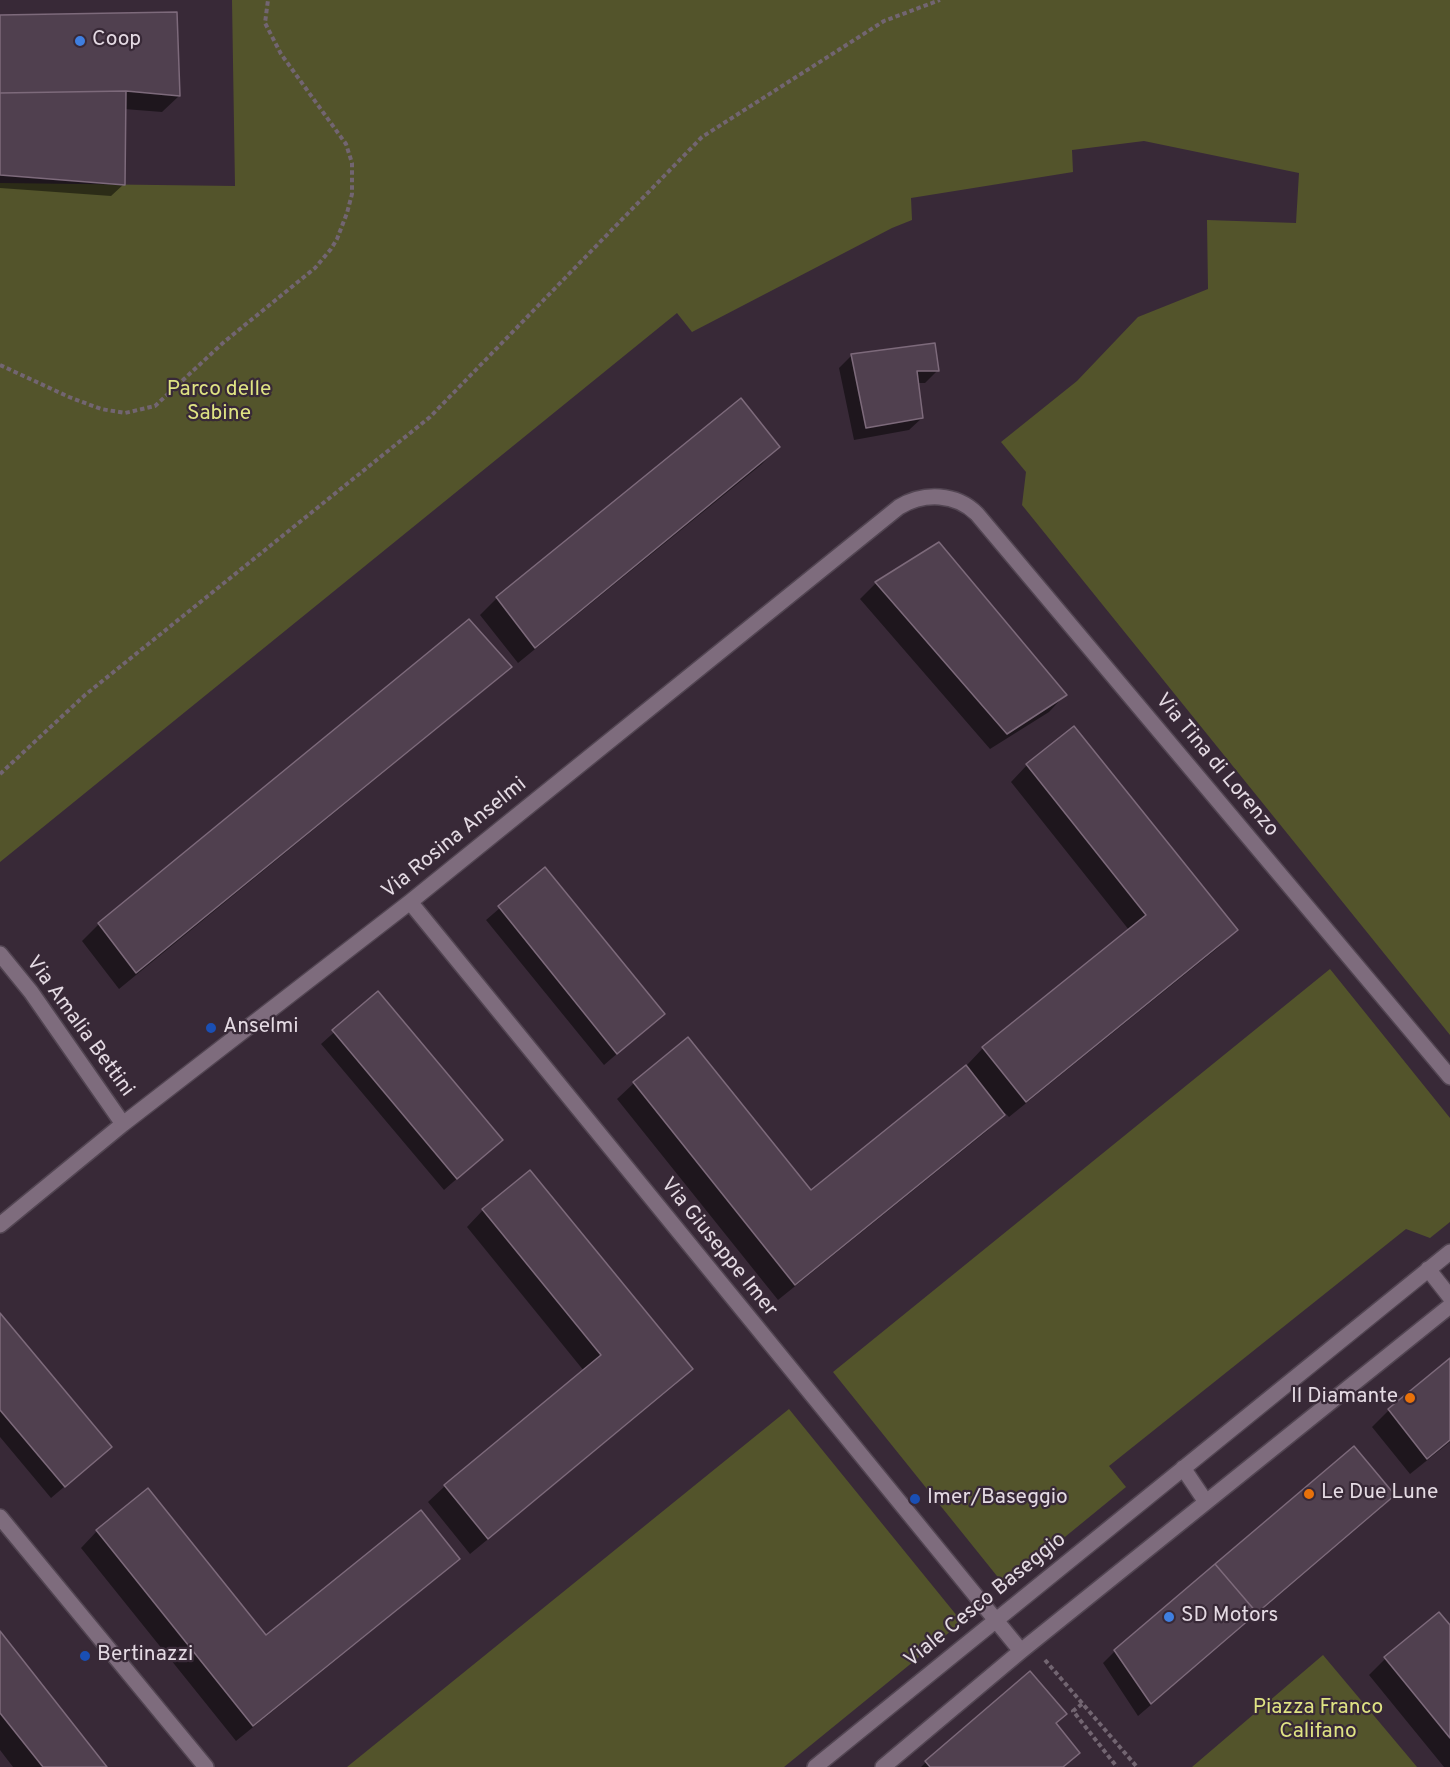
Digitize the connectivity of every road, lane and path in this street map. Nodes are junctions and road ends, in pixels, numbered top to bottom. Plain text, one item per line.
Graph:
1 (268, 0) edge
2 (940, 0) edge
3 (0, 365) edge
4 (939, 497) joint
5 (0, 774) edge
6 (410, 903) junction
7 (0, 954) edge
8 (1450, 1077) edge
9 (123, 1124) junction
10 (0, 1225) edge
11 (1450, 1252) edge
12 (1428, 1269) junction
13 (1450, 1297) edge
14 (1450, 1306) edge
15 (1183, 1468) junction
16 (1206, 1502) junction
17 (0, 1517) edge
18 (994, 1620) junction
19 (1025, 1647) junction
20 (1082, 1704) junction
21 (206, 1767) edge
22 (815, 1767) edge
23 (883, 1767) edge
24 (1117, 1767) edge
25 (1137, 1767) edge

1 - 3 path
2 - 5 path
4 - 6 street, Via Rosina Anselmi
4 - 8 street, Via Tina di Lorenzo
6 - 9 street, Via Rosina Anselmi
6 - 18 street, Via Giuseppe Imer
7 - 9 street, Via Amalia Bettini
9 - 10 street, Via Rosina Anselmi
11 - 12 street, Viale Cesco Baseggio
12 - 13 street
12 - 15 street, Viale Cesco Baseggio
14 - 16 street
15 - 16 street
15 - 18 street, Viale Cesco Baseggio
16 - 19 street
17 - 21 street
18 - 19 street, Via Giuseppe Imer
18 - 22 street, Viale Cesco Baseggio
19 - 20 path
19 - 23 street
20 - 24 path
20 - 25 path

